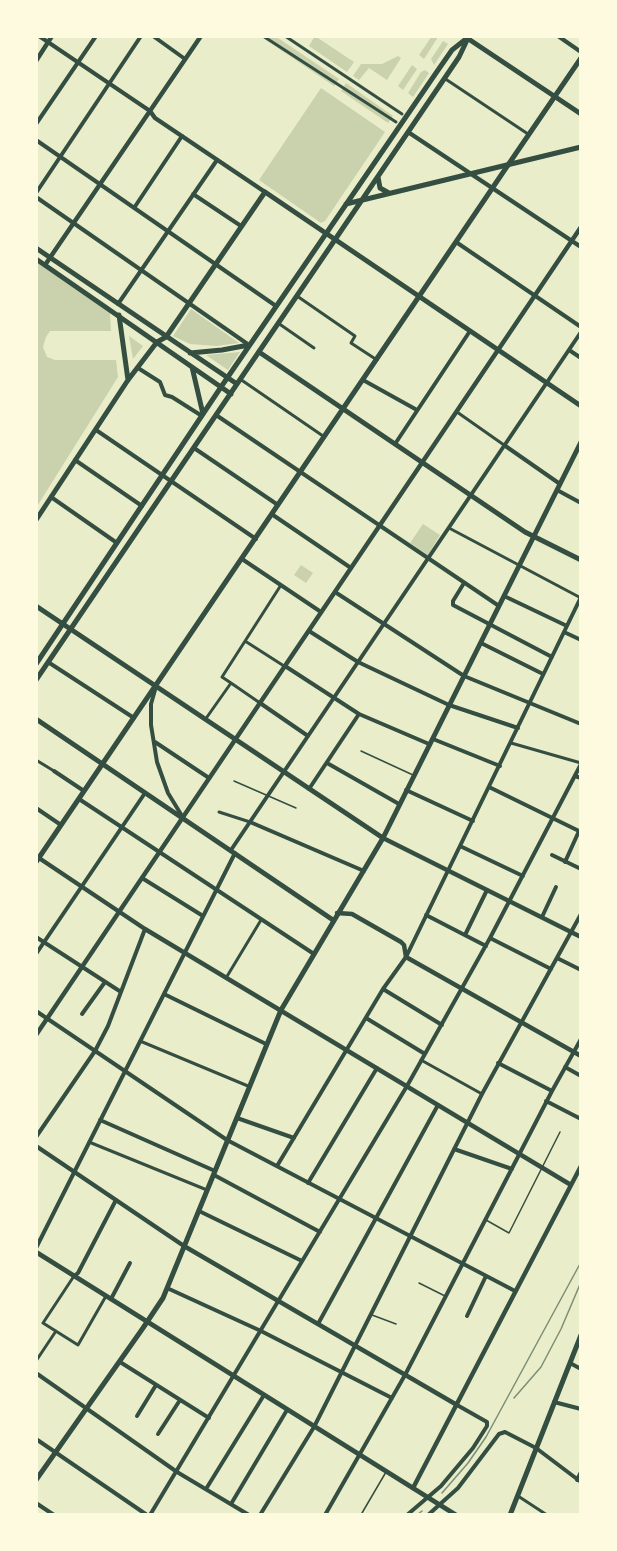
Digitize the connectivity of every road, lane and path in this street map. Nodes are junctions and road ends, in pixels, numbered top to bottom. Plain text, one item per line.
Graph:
1 (39, 36) edge
2 (52, 36) edge
3 (96, 36) edge
4 (141, 36) edge
5 (153, 36) edge
6 (201, 36) edge
7 (263, 36) edge
8 (285, 36) edge
9 (558, 36) edge
10 (467, 37) edge
11 (48, 42) junction
12 (581, 52) edge
13 (581, 58) edge
14 (185, 59) junction
15 (36, 61) edge
16 (78, 63) junction
17 (444, 78) junction
18 (109, 84) junction
19 (555, 97) junction
20 (150, 111) junction
21 (402, 114) dead end
22 (581, 114) edge
23 (399, 120) junction
24 (36, 124) edge
25 (408, 132) junction
26 (529, 135) junction
27 (182, 136) junction
28 (36, 140) edge
29 (581, 147) edge
30 (60, 156) junction
31 (217, 160) junction
32 (508, 165) junction
33 (472, 174) junction
34 (378, 177) junction
35 (100, 184) junction
36 (492, 188) junction
37 (264, 192) junction
38 (394, 193) junction
39 (193, 194) junction
40 (36, 195) edge
41 (361, 201) junction
42 (346, 204) junction
43 (134, 208) junction
44 (74, 223) junction
45 (241, 226) junction
46 (581, 227) edge
47 (168, 231) junction
48 (326, 234) junction
49 (335, 240) junction
50 (572, 241) junction
51 (456, 242) junction
52 (581, 247) edge
53 (36, 248) edge
54 (50, 258) junction
55 (36, 259) edge
56 (216, 264) junction
57 (45, 265) junction
58 (141, 270) junction
59 (297, 296) junction
60 (419, 296) junction
61 (535, 296) junction
62 (189, 303) junction
63 (118, 304) junction
64 (276, 306) junction
65 (118, 315) junction
66 (279, 323) junction
67 (581, 329) edge
68 (470, 331) junction
69 (166, 337) junction
70 (157, 342) junction
71 (249, 345) junction
72 (314, 348) dead end
73 (569, 349) junction
74 (498, 350) junction
75 (259, 352) junction
76 (190, 353) junction
77 (581, 358) edge
78 (377, 360) junction
79 (192, 367) junction
80 (138, 368) junction
81 (227, 378) junction
82 (128, 380) junction
83 (363, 380) junction
84 (239, 382) junction
85 (547, 383) junction
86 (221, 387) junction
87 (231, 394) junction
88 (581, 406) edge
89 (344, 410) junction
90 (417, 410) junction
91 (456, 412) junction
92 (202, 415) junction
93 (216, 415) junction
94 (96, 430) junction
95 (325, 437) junction
96 (581, 442) edge
97 (395, 444) junction
98 (504, 445) junction
99 (194, 448) junction
100 (75, 460) junction
101 (422, 463) junction
102 (301, 472) junction
103 (163, 475) junction
104 (171, 480) junction
105 (558, 487) junction
106 (470, 496) junction
107 (51, 497) junction
108 (581, 503) edge
109 (142, 506) junction
110 (279, 506) junction
111 (273, 515) junction
112 (36, 520) edge
113 (380, 525) junction
114 (449, 528) junction
115 (533, 537) junction
116 (256, 539) junction
117 (117, 543) junction
118 (428, 558) junction
119 (242, 559) junction
120 (581, 560) edge
121 (351, 567) junction
122 (519, 567) junction
123 (464, 583) junction
124 (281, 585) junction
125 (335, 592) junction
126 (504, 596) junction
127 (581, 598) edge
128 (36, 606) edge
129 (499, 606) junction
130 (321, 612) junction
131 (63, 624) junction
132 (383, 624) junction
133 (490, 624) junction
134 (567, 626) junction
135 (70, 629) junction
136 (309, 631) junction
137 (564, 633) junction
138 (581, 640) edge
139 (245, 641) junction
140 (481, 643) junction
141 (552, 657) junction
142 (48, 662) junction
143 (358, 662) junction
144 (36, 664) edge
145 (285, 666) junction
146 (543, 674) junction
147 (464, 676) junction
148 (36, 680) edge
149 (231, 683) junction
150 (156, 686) junction
151 (334, 698) junction
152 (530, 702) junction
153 (260, 703) junction
154 (449, 705) junction
155 (359, 714) junction
156 (207, 717) dead end
157 (134, 718) junction
158 (36, 719) edge
159 (581, 723) edge
160 (518, 728) junction
161 (308, 736) junction
162 (235, 739) junction
163 (431, 741) junction
164 (154, 742) junction
165 (511, 743) junction
166 (362, 751) dead end
167 (36, 760) edge
168 (327, 763) junction
169 (103, 764) junction
170 (581, 764) edge
171 (500, 766) junction
172 (54, 771) joint
173 (284, 772) junction
174 (414, 775) junction
175 (575, 776) junction
176 (209, 778) junction
177 (581, 778) edge
178 (234, 781) dead end
179 (489, 788) junction
180 (309, 789) junction
181 (406, 790) junction
182 (84, 791) junction
183 (145, 792) junction
184 (267, 796) junction
185 (79, 799) junction
186 (399, 804) junction
187 (36, 808) edge
188 (296, 808) dead end
189 (219, 812) dead end
190 (182, 818) junction
191 (553, 819) junction
192 (473, 821) junction
193 (250, 822) junction
194 (61, 825) junction
195 (122, 827) junction
196 (580, 832) edge
197 (383, 838) junction
198 (460, 846) junction
199 (159, 852) junction
200 (233, 852) junction
201 (552, 855) dead end
202 (37, 859) edge
203 (565, 862) junction
204 (581, 869) edge
205 (448, 870) junction
206 (364, 871) junction
207 (523, 876) junction
208 (142, 878) junction
209 (81, 887) junction
210 (556, 887) dead end
211 (487, 890) junction
212 (216, 891) junction
213 (510, 901) junction
214 (118, 912) junction
215 (337, 913) junction
216 (581, 914) edge
217 (426, 915) junction
218 (203, 916) junction
219 (542, 917) junction
220 (261, 920) junction
221 (333, 920) junction
222 (145, 929) junction
223 (572, 932) junction
224 (465, 935) junction
225 (36, 937) edge
226 (581, 937) edge
227 (490, 938) junction
228 (44, 942) junction
229 (486, 946) junction
230 (185, 953) junction
231 (36, 954) edge
232 (314, 954) junction
233 (406, 957) junction
234 (557, 958) junction
235 (82, 967) junction
236 (551, 969) junction
237 (581, 970) edge
238 (226, 978) junction
239 (105, 982) junction
240 (383, 989) junction
241 (462, 989) junction
242 (121, 992) junction
243 (164, 993) junction
244 (281, 1010) junction
245 (36, 1011) edge
246 (82, 1014) dead end
247 (47, 1018) junction
248 (366, 1018) junction
249 (521, 1022) junction
250 (442, 1024) junction
251 (36, 1035) edge
252 (581, 1039) edge
253 (140, 1041) junction
254 (266, 1044) junction
255 (347, 1050) junction
256 (95, 1051) junction
257 (574, 1052) junction
258 (425, 1054) junction
259 (581, 1056) edge
260 (421, 1060) junction
261 (498, 1062) junction
262 (565, 1067) junction
263 (376, 1068) junction
264 (125, 1071) junction
265 (581, 1076) edge
266 (248, 1086) junction
267 (407, 1086) junction
268 (552, 1091) junction
269 (482, 1094) junction
270 (546, 1101) junction
271 (438, 1105) junction
272 (236, 1117) junction
273 (581, 1119) edge
274 (100, 1120) junction
275 (467, 1123) junction
276 (560, 1132) dead end
277 (36, 1137) edge
278 (294, 1138) junction
279 (227, 1140) junction
280 (89, 1142) junction
281 (36, 1146) edge
282 (454, 1149) junction
283 (519, 1154) junction
284 (277, 1166) junction
285 (581, 1166) edge
286 (541, 1168) junction
287 (512, 1169) junction
288 (74, 1172) junction
289 (214, 1173) junction
290 (308, 1183) junction
291 (571, 1185) junction
292 (207, 1190) junction
293 (339, 1199) junction
294 (116, 1200) junction
295 (199, 1211) junction
296 (376, 1218) junction
297 (486, 1220) junction
298 (320, 1232) junction
299 (411, 1236) junction
300 (184, 1246) junction
301 (36, 1250) edge
302 (302, 1261) junction
303 (130, 1263) dead end
304 (463, 1264) junction
305 (74, 1276) junction
306 (486, 1276) junction
307 (419, 1283) dead end
308 (167, 1288) junction
309 (515, 1291) junction
310 (446, 1296) junction
311 (109, 1298) junction
312 (279, 1301) junction
313 (371, 1315) junction
314 (467, 1316) dead end
315 (148, 1322) junction
316 (318, 1324) junction
317 (396, 1324) dead end
318 (261, 1330) junction
319 (56, 1331) junction
320 (581, 1335) edge
321 (356, 1346) junction
322 (36, 1361) edge
323 (120, 1362) junction
324 (570, 1363) junction
325 (581, 1369) edge
326 (342, 1372) junction
327 (36, 1373) edge
328 (405, 1375) junction
329 (234, 1376) junction
330 (156, 1385) junction
331 (264, 1395) junction
332 (392, 1398) junction
333 (180, 1400) junction
334 (555, 1402) junction
335 (457, 1405) junction
336 (87, 1409) junction
337 (581, 1409) edge
338 (287, 1410) junction
339 (137, 1416) dead end
340 (209, 1418) junction
341 (314, 1426) junction
342 (158, 1434) dead end
343 (36, 1439) edge
344 (536, 1448) junction
345 (56, 1452) junction
346 (361, 1456) junction
347 (177, 1472) junction
348 (386, 1472) junction
349 (581, 1472) edge
350 (36, 1480) edge
351 (579, 1481) edge
352 (413, 1488) junction
353 (206, 1490) junction
354 (518, 1496) junction
355 (429, 1498) junction
356 (36, 1503) edge
357 (231, 1504) junction
358 (440, 1505) junction
359 (362, 1513) dead end
360 (54, 1515) edge
361 (149, 1515) edge
362 (249, 1515) edge
363 (260, 1515) edge
364 (325, 1515) edge
365 (407, 1515) edge
366 (428, 1515) edge
367 (456, 1515) edge
368 (510, 1515) edge
369 (547, 1515) edge

1 - 11 street
2 - 11 street
3 - 16 street
4 - 18 street
5 - 14 street
6 - 14 street
7 - 23 street
8 - 21 street
9 - 12 street
10 - 17 main road
10 - 19 main road
10 - 23 main road
11 - 15 street
11 - 16 street
13 - 19 main road
14 - 20 street
16 - 18 street
16 - 24 street
17 - 25 main road
17 - 26 street
18 - 20 street
18 - 30 street
19 - 22 main road
19 - 26 main road
20 - 27 street
20 - 35 street
23 - 42 main road
25 - 33 street
25 - 34 main road
26 - 32 main road
27 - 31 street
27 - 43 street
28 - 30 street
29 - 32 main road
30 - 35 street
30 - 40 street
31 - 37 street
31 - 39 street
32 - 33 main road
32 - 36 main road
33 - 36 street
33 - 38 main road
34 - 38 main road
34 - 41 main road
35 - 43 street
35 - 44 street
36 - 50 street
36 - 51 main road
37 - 45 main road
37 - 48 main road
38 - 41 main road
39 - 45 street
39 - 47 street
40 - 44 street
41 - 42 main road
41 - 49 main road
42 - 48 main road
43 - 47 street
44 - 54 street
44 - 58 street
45 - 56 main road
46 - 50 street
47 - 56 street
47 - 58 street
48 - 49 main road
48 - 64 main road
49 - 59 main road
49 - 60 main road
50 - 52 street
50 - 61 street
51 - 60 main road
51 - 61 street
53 - 54 main road
54 - 57 street
54 - 63 main road
55 - 57 main road
56 - 62 main road
56 - 64 street
57 - 65 main road
58 - 62 street
58 - 63 street
59 - 66 main road
59 - 78 street
60 - 68 main road
60 - 78 main road
61 - 67 street
61 - 74 street
62 - 69 main road
62 - 71 street
63 - 69 main road
64 - 71 main road
65 - 70 main road
65 - 82 main road
66 - 72 street
66 - 75 main road
67 - 73 street
68 - 74 main road
68 - 90 street
69 - 70 main road
69 - 76 main road
70 - 79 main road
70 - 80 main road
71 - 76 main road
71 - 81 main road
73 - 77 street
73 - 85 street
74 - 85 main road
74 - 91 street
75 - 84 main road
75 - 89 main road
76 - 81 main road
78 - 83 main road
79 - 86 main road
79 - 92 main road
80 - 82 main road
80 - 92 street
81 - 84 main road
81 - 86 main road
82 - 94 main road
83 - 89 main road
83 - 90 street
84 - 87 main road
84 - 95 street
85 - 88 main road
85 - 98 street
86 - 87 main road
86 - 92 main road
87 - 93 main road
89 - 95 main road
89 - 97 main road
90 - 97 street
91 - 98 street
91 - 101 street
92 - 103 main road
93 - 99 main road
93 - 102 street
94 - 100 main road
94 - 103 street
95 - 102 main road
96 - 105 main road
97 - 101 main road
98 - 105 street
98 - 106 street
99 - 104 main road
99 - 110 street
100 - 107 main road
100 - 109 street
101 - 106 main road
101 - 113 street
102 - 110 main road
102 - 113 street
103 - 104 street
103 - 109 main road
104 - 116 street
104 - 135 main road
105 - 108 street
105 - 115 main road
106 - 114 street
106 - 115 main road
107 - 112 main road
107 - 117 street
109 - 117 main road
110 - 111 main road
111 - 116 main road
111 - 121 street
113 - 118 street
113 - 121 street
114 - 118 street
114 - 122 street
115 - 120 main road
115 - 122 main road
116 - 119 main road
117 - 131 main road
118 - 123 street
118 - 132 street
119 - 124 street
119 - 150 main road
121 - 125 street
122 - 126 main road
122 - 127 street
123 - 129 street
123 - 133 street
124 - 130 street
124 - 139 street
125 - 130 street
125 - 132 street
126 - 129 main road
126 - 134 street
127 - 134 street
128 - 131 main road
129 - 133 main road
130 - 136 street
131 - 135 main road
131 - 144 main road
132 - 143 street
132 - 147 street
133 - 140 main road
133 - 141 street
134 - 137 street
135 - 142 main road
135 - 150 main road
136 - 143 street
136 - 145 street
137 - 138 street
137 - 141 street
139 - 145 street
139 - 149 street
140 - 146 street
140 - 147 main road
141 - 146 street
142 - 148 main road
142 - 157 street
143 - 151 street
143 - 154 street
145 - 151 street
145 - 153 street
146 - 152 street
147 - 152 street
147 - 154 main road
149 - 153 street
149 - 156 street
150 - 157 main road
150 - 162 main road
150 - 164 street
151 - 155 street
151 - 161 street
152 - 159 street
152 - 160 street
153 - 161 street
153 - 162 street
154 - 160 street
154 - 163 main road
155 - 163 street
155 - 168 street
157 - 169 main road
158 - 169 main road
160 - 165 street
161 - 173 street
162 - 173 main road
162 - 176 street
163 - 171 street
163 - 174 main road
164 - 176 street
164 - 190 street
165 - 170 street
165 - 171 street
166 - 174 lane
167 - 172 street
168 - 180 street
168 - 186 street
169 - 182 main road
169 - 183 main road
170 - 175 street
171 - 179 street
172 - 182 street
173 - 180 main road
173 - 184 street
174 - 181 main road
175 - 177 street
175 - 191 street
176 - 190 street
178 - 184 lane
179 - 191 street
179 - 192 street
180 - 197 main road
181 - 186 main road
181 - 192 street
182 - 185 main road
183 - 190 main road
183 - 195 street
184 - 188 lane
184 - 193 street
185 - 194 main road
185 - 195 street
186 - 197 main road
187 - 194 street
189 - 193 street
190 - 199 street
190 - 200 main road
191 - 196 street
191 - 207 street
192 - 198 street
193 - 200 street
193 - 206 street
194 - 202 main road
195 - 199 street
195 - 209 street
196 - 203 street
197 - 205 street
197 - 206 main road
198 - 205 street
198 - 207 street
199 - 208 street
199 - 212 street
200 - 212 street
200 - 221 main road
201 - 203 street
202 - 209 street
203 - 204 street
205 - 211 street
205 - 217 street
206 - 215 main road
207 - 213 street
208 - 214 street
208 - 218 street
209 - 214 street
209 - 228 street
210 - 219 street
211 - 213 street
211 - 224 street
212 - 218 street
212 - 220 street
213 - 219 street
213 - 227 street
214 - 222 street
214 - 235 street
215 - 221 main road
215 - 233 street
216 - 223 street
217 - 224 street
217 - 233 street
218 - 230 street
219 - 223 street
220 - 232 street
220 - 238 street
221 - 232 main road
222 - 230 street
222 - 242 street
223 - 226 street
223 - 234 street
224 - 229 street
225 - 228 street
227 - 229 street
227 - 236 street
228 - 231 street
228 - 235 street
229 - 241 street
230 - 238 street
230 - 243 street
232 - 244 main road
233 - 240 street
233 - 241 street
234 - 236 street
234 - 237 street
235 - 239 street
235 - 247 street
236 - 249 street
238 - 244 street
239 - 242 street
239 - 246 street
240 - 248 street
240 - 250 street
241 - 249 street
241 - 250 street
242 - 256 street
243 - 253 street
243 - 254 street
244 - 254 main road
244 - 255 street
245 - 247 street
247 - 251 street
247 - 256 street
248 - 255 street
248 - 258 street
249 - 257 street
249 - 261 street
250 - 258 street
252 - 257 street
253 - 264 street
253 - 266 street
254 - 266 main road
255 - 263 street
255 - 278 street
256 - 264 street
256 - 277 street
257 - 259 street
257 - 262 street
258 - 260 street
260 - 267 street
260 - 269 street
261 - 268 street
261 - 269 street
262 - 265 street
262 - 268 street
263 - 267 street
263 - 290 street
264 - 274 street
264 - 279 street
266 - 272 main road
267 - 271 street
267 - 293 street
268 - 270 street
269 - 275 street
270 - 273 street
270 - 283 street
271 - 275 street
271 - 296 street
272 - 278 street
272 - 279 main road
274 - 280 street
274 - 289 street
275 - 282 street
275 - 283 street
276 - 286 lane
278 - 284 street
279 - 284 street
279 - 289 main road
280 - 288 street
280 - 292 street
281 - 288 street
282 - 287 street
282 - 299 street
283 - 286 street
283 - 287 street
284 - 290 street
285 - 291 street
286 - 291 street
286 - 297 lane
287 - 297 street
288 - 294 street
288 - 301 street
289 - 292 main road
289 - 298 street
290 - 293 street
291 - 309 street
292 - 295 main road
293 - 296 street
293 - 298 street
294 - 300 street
294 - 305 street
295 - 300 main road
295 - 302 street
296 - 299 street
296 - 316 street
297 - 304 street
298 - 302 street
299 - 304 street
299 - 313 street
300 - 308 main road
300 - 312 street
301 - 305 main road
302 - 312 street
303 - 311 street
304 - 306 street
304 - 310 street
305 - 311 main road
305 - 319 street
306 - 309 street
306 - 314 street
307 - 310 lane
308 - 315 main road
308 - 318 street
309 - 335 street
310 - 328 street
311 - 315 main road
311 - 319 street
312 - 316 street
312 - 318 street
313 - 317 lane
313 - 321 street
315 - 323 main road
315 - 329 main road
316 - 321 street
318 - 326 street
318 - 329 street
319 - 322 street
320 - 324 main road
321 - 326 street
321 - 328 street
323 - 330 street
323 - 336 main road
324 - 325 street
324 - 334 main road
326 - 332 street
326 - 341 street
327 - 336 street
328 - 332 street
328 - 335 street
329 - 331 main road
329 - 340 street
330 - 333 street
330 - 339 street
331 - 338 main road
331 - 353 street
332 - 346 street
333 - 340 street
333 - 342 street
334 - 337 street
334 - 344 main road
335 - 352 street
335 - 355 street
336 - 345 main road
336 - 347 street
338 - 341 main road
338 - 357 street
340 - 347 street
341 - 346 main road
341 - 363 street
343 - 345 street
344 - 351 street
344 - 354 main road
344 - 358 street
345 - 350 main road
345 - 361 street
346 - 348 main road
346 - 364 street
347 - 353 street
347 - 361 street
348 - 352 main road
348 - 359 lane
349 - 351 street
352 - 355 main road
353 - 357 street
354 - 368 main road
354 - 369 street
355 - 358 main road
355 - 365 street
356 - 360 street
357 - 362 street
358 - 366 street
358 - 367 main road

